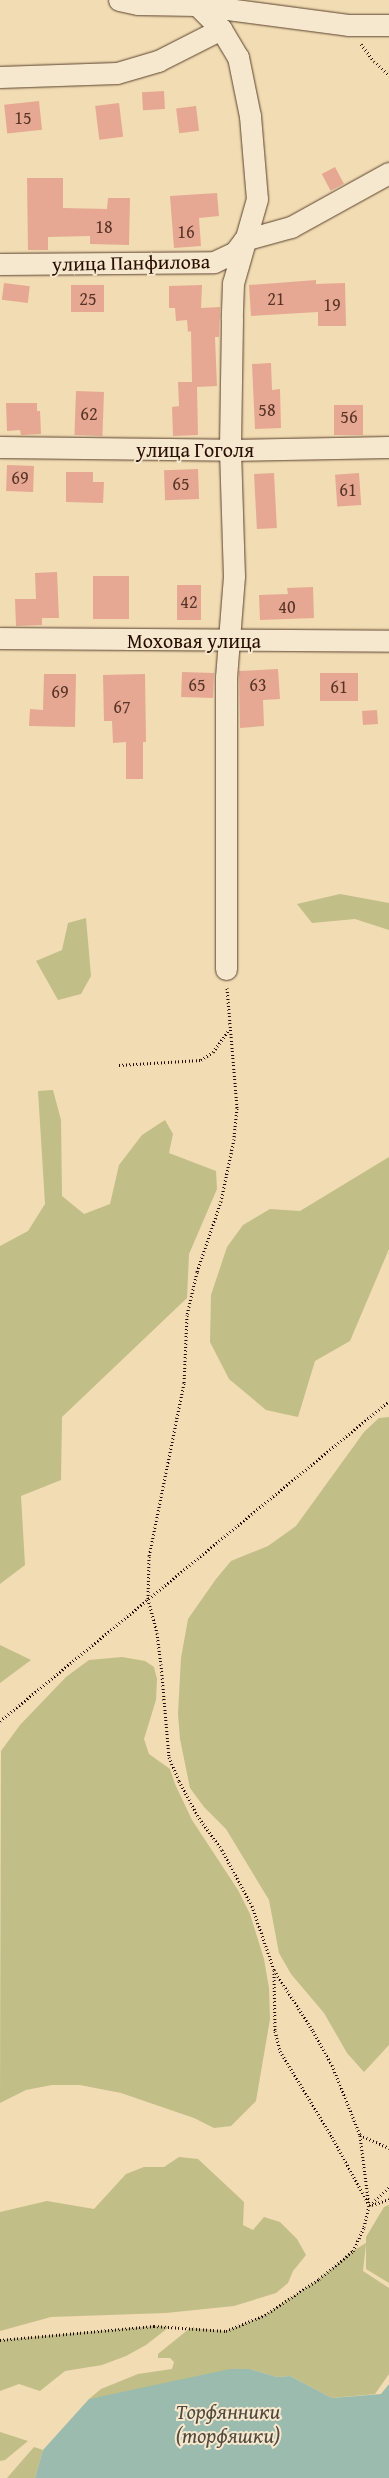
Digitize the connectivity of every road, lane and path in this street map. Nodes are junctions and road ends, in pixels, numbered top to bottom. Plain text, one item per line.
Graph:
1 (129, 2) edge
2 (197, 5) junction
3 (389, 25) edge
4 (348, 26) junction
5 (221, 29) junction
6 (389, 75) edge
7 (0, 77) edge
8 (389, 172) edge
9 (244, 240) junction
10 (0, 264) edge
11 (0, 447) edge
12 (389, 447) edge
13 (230, 450) junction
14 (0, 638) edge
15 (228, 641) junction
16 (389, 641) edge
17 (226, 969) joint
18 (229, 1030) junction
19 (119, 1065) dead end
20 (389, 1401) edge
21 (148, 1599) junction
22 (0, 1721) edge
23 (274, 1970) junction
24 (360, 2135) junction
25 (389, 2148) edge
26 (389, 2187) edge
27 (389, 2199) edge
28 (369, 2206) junction
29 (0, 2340) edge

1 - 2 street
2 - 4 street
2 - 5 street
3 - 4 street
4 - 6 path
5 - 7 street
5 - 9 street
8 - 9 street, улица Панфилова
9 - 10 street, улица Панфилова
9 - 13 street
11 - 13 street, улица Гоголя
12 - 13 street, улица Гоголя
13 - 15 street
14 - 15 street, Моховая улица
15 - 16 street, Моховая улица
15 - 17 street
17 - 18 path
18 - 19 path
18 - 21 path
20 - 21 path
21 - 22 path
21 - 23 path
23 - 24 path
23 - 28 path
24 - 25 path
24 - 28 path
26 - 28 path
27 - 28 path
28 - 29 path

